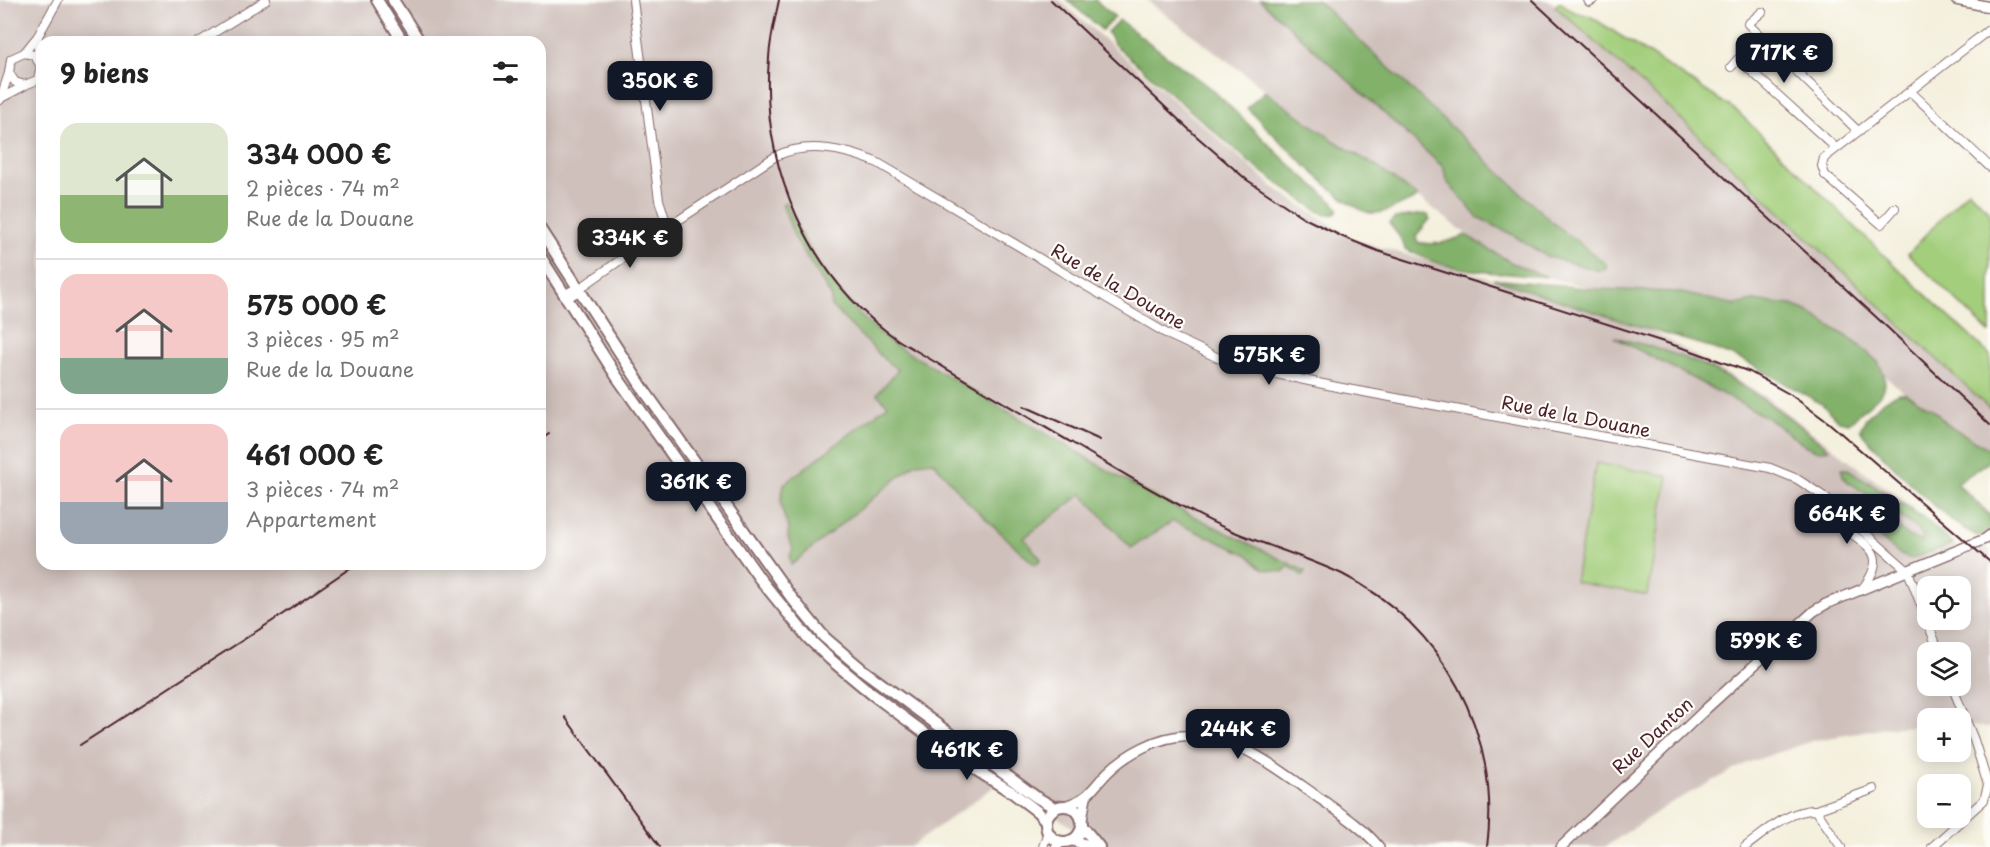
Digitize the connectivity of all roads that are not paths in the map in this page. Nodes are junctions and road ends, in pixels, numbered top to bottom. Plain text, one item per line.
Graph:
1 (58, 0) edge
2 (267, 0) edge
3 (377, 0) edge
4 (393, 0) edge
5 (633, 0) edge
6 (1956, 0) edge
7 (1990, 7) edge
8 (1762, 12) dead end
9 (1990, 29) edge
10 (38, 36) edge
11 (209, 36) edge
12 (399, 36) edge
13 (416, 36) edge
14 (36, 38) edge
15 (24, 53) junction
16 (36, 58) edge
17 (1731, 67) dead end
18 (9, 73) junction
19 (36, 80) edge
20 (25, 85) junction
21 (1910, 91) junction
22 (1, 99) edge
23 (1858, 131) junction
24 (1836, 148) junction
25 (1990, 167) edge
26 (1895, 208) dead end
27 (668, 228) junction
28 (546, 239) edge
29 (546, 265) edge
30 (579, 289) junction
31 (566, 296) junction
32 (1831, 504) junction
33 (1990, 535) edge
34 (1908, 571) junction
35 (1861, 590) junction
36 (1935, 642) edge
37 (1956, 696) edge
38 (1874, 789) dead end
39 (1086, 797) junction
40 (1061, 807) junction
41 (1816, 810) junction
42 (1082, 823) junction
43 (1047, 826) junction
44 (1064, 843) edge
45 (1043, 847) edge
46 (1092, 847) edge
47 (1099, 847) edge
48 (1379, 847) edge
49 (1562, 847) edge
50 (1745, 847) edge
51 (1841, 847) edge
52 (1932, 847) edge

1 - 10 street
2 - 11 street
3 - 12 main road
4 - 13 main road
5 - 27 street
6 - 7 street
8 - 23 street
9 - 21 street
14 - 15 street
15 - 16 street
15 - 18 street
17 - 24 street
18 - 20 street
18 - 22 street
19 - 20 street
20 - 22 street
21 - 23 street
21 - 25 street
23 - 24 street
24 - 26 street
27 - 30 street, Rue de la Douane
27 - 32 street, Rue de la Douane
28 - 30 main road
29 - 31 main road
30 - 31 main road
30 - 40 main road
31 - 43 main road
32 - 34 street, Rue de la Douane
32 - 35 street, Rue de la Douane
33 - 34 street, Rue Danton
34 - 35 street, Rue Danton
34 - 36 street
35 - 49 street, Rue Danton
37 - 52 street
38 - 41 street
39 - 40 street
39 - 42 street
39 - 48 street
40 - 42 main road
40 - 43 main road
41 - 50 street
41 - 51 street
42 - 44 main road
42 - 47 main road
43 - 44 main road
43 - 45 street
44 - 46 main road

